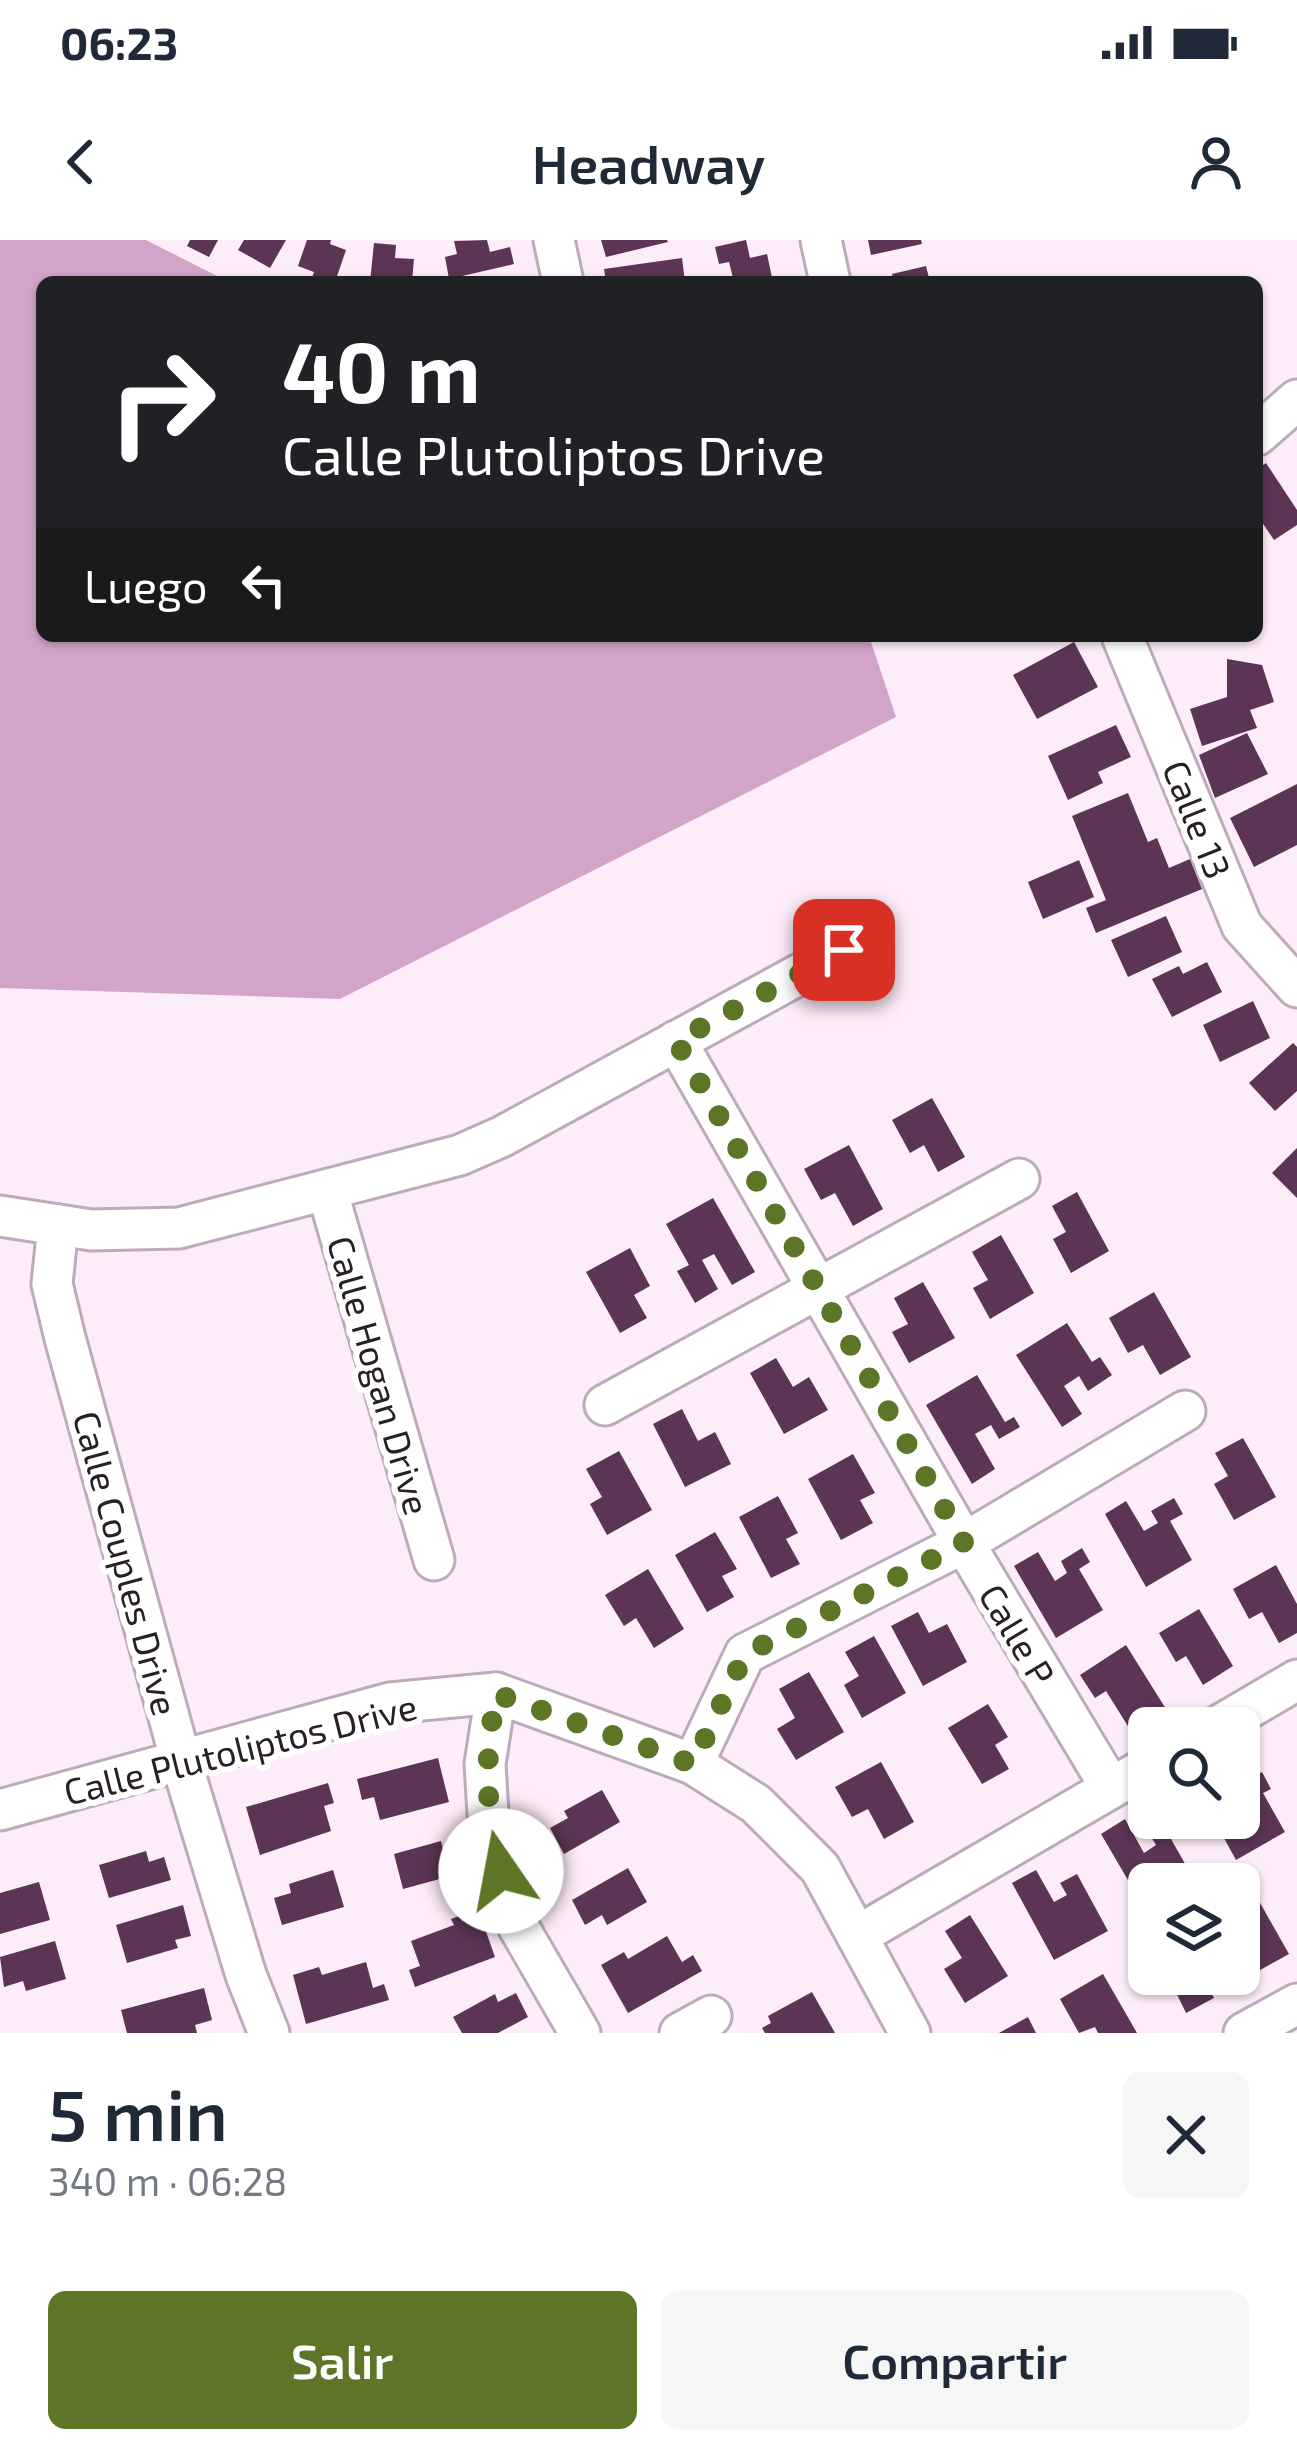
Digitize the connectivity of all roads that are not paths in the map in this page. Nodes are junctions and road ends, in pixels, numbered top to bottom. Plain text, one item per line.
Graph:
1 (554, 240) edge
2 (821, 240) edge
3 (562, 276) edge
4 (829, 276) edge
5 (1297, 400) edge
6 (1263, 430) edge
7 (1124, 642) edge
8 (844, 950) dead end
9 (1297, 987) edge
10 (676, 1041) junction
11 (1019, 1179) dead end
12 (326, 1190) junction
13 (0, 1216) edge
14 (58, 1226) junction
15 (817, 1287) junction
16 (605, 1405) dead end
17 (1184, 1411) dead end
18 (964, 1543) junction
19 (434, 1560) dead end
20 (1297, 1680) edge
21 (496, 1694) junction
22 (1251, 1707) edge
23 (181, 1761) junction
24 (693, 1764) junction
25 (1128, 1778) edge
26 (1112, 1788) junction
27 (0, 1810) edge
28 (857, 1936) junction
29 (1297, 2004) edge
30 (269, 2033) edge
31 (580, 2033) edge
32 (910, 2033) edge
33 (1244, 2033) edge

1 - 3 street
2 - 4 street
5 - 6 street
7 - 9 street, Calle 13
8 - 10 street
10 - 12 street
10 - 15 street, Calle P
11 - 15 street
12 - 14 street
12 - 19 street, Calle Hogan Drive
13 - 14 street
14 - 23 street, Calle Couples Drive
15 - 16 street
15 - 18 street, Calle P
17 - 18 street
18 - 24 street
18 - 26 street, Calle P
20 - 22 street
21 - 23 street, Calle Plutoliptos Drive
21 - 24 street, Calle Plutoliptos Drive
21 - 31 street
23 - 27 street, Calle Plutoliptos Drive
23 - 30 street, Calle Couples Drive
24 - 28 street, Calle Plutoliptos Drive
25 - 26 street
26 - 28 street
28 - 32 street, Calle Plutoliptos Drive
29 - 33 street

